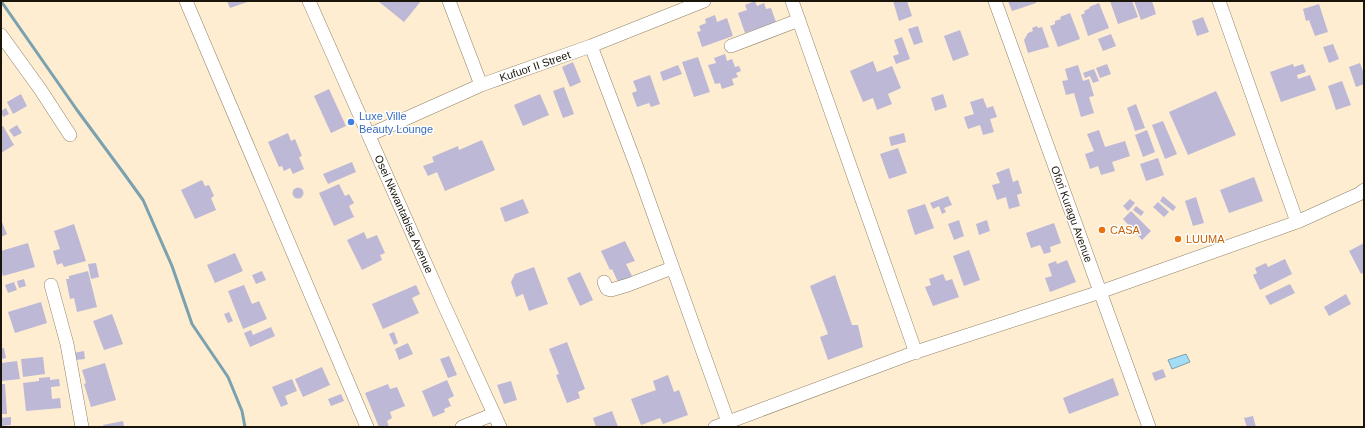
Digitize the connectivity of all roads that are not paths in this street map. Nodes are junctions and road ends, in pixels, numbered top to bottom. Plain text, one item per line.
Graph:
1 (186, 1) edge
2 (309, 1) edge
3 (449, 1) edge
4 (704, 1) edge
5 (792, 1) edge
6 (995, 1) edge
7 (1219, 1) edge
8 (684, 4) edge
9 (799, 20) junction
10 (1, 35) edge
11 (591, 46) junction
12 (731, 46) dead end
13 (481, 85) junction
14 (70, 135) dead end
15 (368, 135) junction
16 (1364, 190) edge
17 (1298, 222) junction
18 (672, 268) junction
19 (604, 282) dead end
20 (51, 285) dead end
21 (1100, 292) junction
22 (916, 352) junction
23 (494, 414) junction
24 (728, 422) junction
25 (82, 427) edge
26 (367, 427) edge
27 (462, 427) edge
28 (500, 427) edge
29 (715, 427) edge
30 (1149, 427) edge

1 - 26 street
2 - 15 street, Osei Nkwantabisa Avenue
3 - 13 street
4 - 8 street, Kufuor II Street
5 - 9 street
6 - 21 street, Ofori Kuragu Avenue
7 - 17 street
8 - 11 street, Kufuor II Street
9 - 12 street
9 - 22 street
10 - 14 street
11 - 13 street, Kufuor II Street
11 - 18 street
13 - 15 street, Kufuor II Street
15 - 23 street, Osei Nkwantabisa Avenue
16 - 17 street
17 - 21 street
18 - 19 street
18 - 24 street
20 - 25 street
21 - 22 street
21 - 30 street, Ofori Kuragu Avenue
22 - 24 street
23 - 27 street
23 - 28 street, Osei Nkwantabisa Avenue
24 - 29 street

